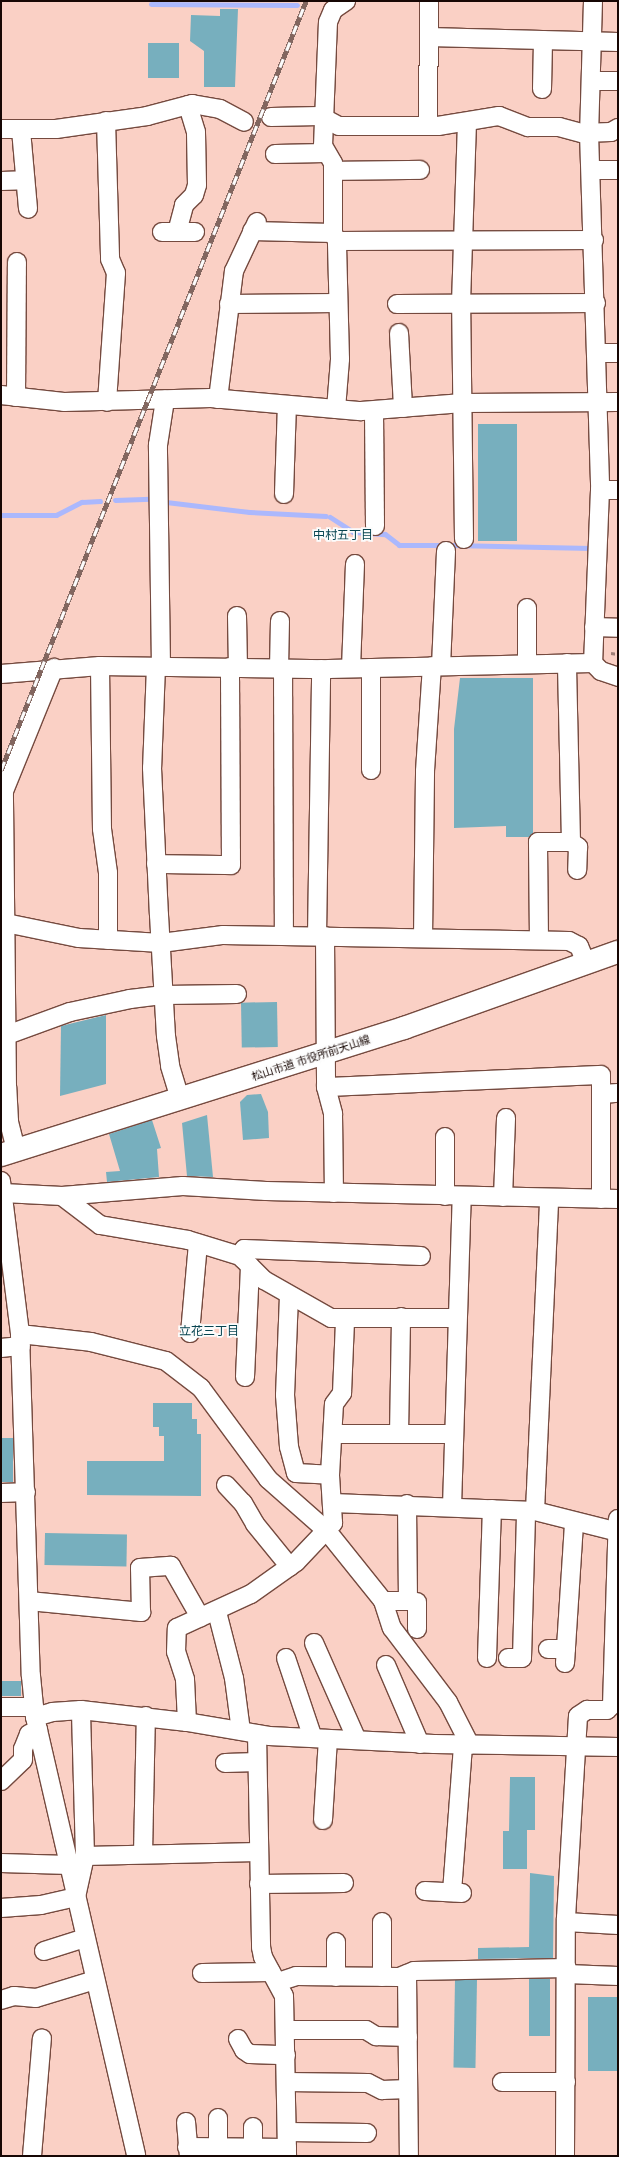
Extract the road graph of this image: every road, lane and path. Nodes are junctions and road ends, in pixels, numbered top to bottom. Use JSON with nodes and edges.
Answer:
{"nodes":[{"id":1,"x":346,"y":1,"type":"edge"},
{"id":2,"x":429,"y":1,"type":"edge"},
{"id":3,"x":593,"y":1,"type":"edge"},
{"id":4,"x":429,"y":37,"type":"junction"},
{"id":5,"x":543,"y":40,"type":"junction"},
{"id":6,"x":592,"y":41,"type":"junction"},
{"id":7,"x":618,"y":42,"type":"edge"},
{"id":8,"x":591,"y":81,"type":"junction"},
{"id":9,"x":618,"y":81,"type":"edge"},
{"id":10,"x":542,"y":88,"type":"dead end"},
{"id":11,"x":188,"y":105,"type":"junction"},
{"id":12,"x":271,"y":117,"type":"dead end"},
{"id":13,"x":325,"y":119,"type":"junction"},
{"id":14,"x":106,"y":121,"type":"junction"},
{"id":15,"x":244,"y":122,"type":"dead end"},
{"id":16,"x":467,"y":122,"type":"junction"},
{"id":17,"x":428,"y":126,"type":"junction"},
{"id":18,"x":618,"y":128,"type":"edge"},
{"id":19,"x":1,"y":129,"type":"edge"},
{"id":20,"x":22,"y":130,"type":"junction"},
{"id":21,"x":590,"y":133,"type":"junction"},
{"id":22,"x":325,"y":153,"type":"junction"},
{"id":23,"x":275,"y":154,"type":"dead end"},
{"id":24,"x":420,"y":170,"type":"dead end"},
{"id":25,"x":591,"y":170,"type":"junction"},
{"id":26,"x":618,"y":170,"type":"edge"},
{"id":27,"x":333,"y":171,"type":"junction"},
{"id":28,"x":24,"y":180,"type":"junction"},
{"id":29,"x":1,"y":181,"type":"edge"},
{"id":30,"x":28,"y":209,"type":"dead end"},
{"id":31,"x":178,"y":232,"type":"dead end"},
{"id":32,"x":335,"y":237,"type":"junction"},
{"id":33,"x":463,"y":240,"type":"junction"},
{"id":34,"x":594,"y":240,"type":"junction"},
{"id":35,"x":17,"y":262,"type":"dead end"},
{"id":36,"x":338,"y":303,"type":"junction"},
{"id":37,"x":461,"y":303,"type":"junction"},
{"id":38,"x":596,"y":303,"type":"junction"},
{"id":39,"x":229,"y":304,"type":"junction"},
{"id":40,"x":397,"y":304,"type":"dead end"},
{"id":41,"x":399,"y":333,"type":"dead end"},
{"id":42,"x":598,"y":353,"type":"junction"},
{"id":43,"x":618,"y":353,"type":"edge"},
{"id":44,"x":8,"y":396,"type":"edge"},
{"id":45,"x":218,"y":399,"type":"junction"},
{"id":46,"x":165,"y":400,"type":"junction"},
{"id":47,"x":107,"y":402,"type":"junction"},
{"id":48,"x":600,"y":402,"type":"junction"},
{"id":49,"x":618,"y":402,"type":"edge"},
{"id":50,"x":463,"y":403,"type":"junction"},
{"id":51,"x":287,"y":405,"type":"junction"},
{"id":52,"x":403,"y":408,"type":"junction"},
{"id":53,"x":336,"y":409,"type":"junction"},
{"id":54,"x":374,"y":411,"type":"junction"},
{"id":55,"x":600,"y":490,"type":"junction"},
{"id":56,"x":618,"y":490,"type":"edge"},
{"id":57,"x":284,"y":494,"type":"dead end"},
{"id":58,"x":375,"y":526,"type":"dead end"},
{"id":59,"x":464,"y":539,"type":"dead end"},
{"id":60,"x":446,"y":551,"type":"dead end"},
{"id":61,"x":355,"y":564,"type":"dead end"},
{"id":62,"x":527,"y":608,"type":"dead end"},
{"id":63,"x":237,"y":616,"type":"dead end"},
{"id":64,"x":280,"y":621,"type":"dead end"},
{"id":65,"x":594,"y":628,"type":"junction"},
{"id":66,"x":618,"y":628,"type":"edge"},
{"id":67,"x":567,"y":663,"type":"junction"},
{"id":68,"x":593,"y":663,"type":"junction"},
{"id":69,"x":527,"y":664,"type":"junction"},
{"id":70,"x":100,"y":666,"type":"junction"},
{"id":71,"x":158,"y":666,"type":"junction"},
{"id":72,"x":437,"y":666,"type":"junction"},
{"id":73,"x":234,"y":667,"type":"junction"},
{"id":74,"x":54,"y":668,"type":"junction"},
{"id":75,"x":281,"y":668,"type":"junction"},
{"id":76,"x":352,"y":668,"type":"junction"},
{"id":77,"x":371,"y":668,"type":"junction"},
{"id":78,"x":320,"y":669,"type":"junction"},
{"id":79,"x":1,"y":674,"type":"edge"},
{"id":80,"x":618,"y":677,"type":"edge"},
{"id":81,"x":371,"y":770,"type":"dead end"},
{"id":82,"x":571,"y":842,"type":"junction"},
{"id":83,"x":156,"y":864,"type":"junction"},
{"id":84,"x":577,"y":870,"type":"dead end"},
{"id":85,"x":4,"y":922,"type":"edge"},
{"id":86,"x":284,"y":935,"type":"junction"},
{"id":87,"x":321,"y":936,"type":"junction"},
{"id":88,"x":423,"y":938,"type":"junction"},
{"id":89,"x":108,"y":940,"type":"junction"},
{"id":90,"x":539,"y":940,"type":"junction"},
{"id":91,"x":160,"y":943,"type":"junction"},
{"id":92,"x":618,"y":952,"type":"edge"},
{"id":93,"x":586,"y":963,"type":"junction"},
{"id":94,"x":237,"y":994,"type":"dead end"},
{"id":95,"x":164,"y":995,"type":"junction"},
{"id":96,"x":7,"y":1035,"type":"junction"},
{"id":97,"x":326,"y":1053,"type":"junction"},
{"id":98,"x":326,"y":1087,"type":"junction"},
{"id":99,"x":610,"y":1094,"type":"edge"},
{"id":100,"x":180,"y":1099,"type":"junction"},
{"id":101,"x":506,"y":1118,"type":"dead end"},
{"id":102,"x":445,"y":1138,"type":"dead end"},
{"id":103,"x":9,"y":1152,"type":"edge"},
{"id":104,"x":2,"y":1187,"type":"edge"},
{"id":105,"x":334,"y":1193,"type":"junction"},
{"id":106,"x":62,"y":1196,"type":"junction"},
{"id":107,"x":453,"y":1196,"type":"junction"},
{"id":108,"x":503,"y":1197,"type":"junction"},
{"id":109,"x":549,"y":1198,"type":"junction"},
{"id":110,"x":609,"y":1199,"type":"edge"},
{"id":111,"x":198,"y":1243,"type":"junction"},
{"id":112,"x":421,"y":1256,"type":"dead end"},
{"id":113,"x":247,"y":1262,"type":"junction"},
{"id":114,"x":289,"y":1296,"type":"junction"},
{"id":115,"x":401,"y":1317,"type":"junction"},
{"id":116,"x":457,"y":1318,"type":"junction"},
{"id":117,"x":345,"y":1320,"type":"junction"},
{"id":118,"x":190,"y":1333,"type":"dead end"},
{"id":119,"x":21,"y":1340,"type":"junction"},
{"id":120,"x":1,"y":1348,"type":"edge"},
{"id":121,"x":245,"y":1377,"type":"dead end"},
{"id":122,"x":333,"y":1434,"type":"junction"},
{"id":123,"x":398,"y":1434,"type":"junction"},
{"id":124,"x":454,"y":1434,"type":"junction"},
{"id":125,"x":330,"y":1475,"type":"junction"},
{"id":126,"x":226,"y":1485,"type":"dead end"},
{"id":127,"x":26,"y":1492,"type":"junction"},
{"id":128,"x":1,"y":1493,"type":"edge"},
{"id":129,"x":333,"y":1503,"type":"junction"},
{"id":130,"x":407,"y":1504,"type":"junction"},
{"id":131,"x":452,"y":1507,"type":"junction"},
{"id":132,"x":492,"y":1509,"type":"junction"},
{"id":133,"x":531,"y":1511,"type":"junction"},
{"id":134,"x":618,"y":1519,"type":"edge"},
{"id":135,"x":574,"y":1523,"type":"junction"},
{"id":136,"x":618,"y":1526,"type":"edge"},
{"id":137,"x":327,"y":1531,"type":"junction"},
{"id":138,"x":618,"y":1532,"type":"edge"},
{"id":139,"x":290,"y":1567,"type":"junction"},
{"id":140,"x":29,"y":1601,"type":"junction"},
{"id":141,"x":383,"y":1602,"type":"junction"},
{"id":142,"x":416,"y":1602,"type":"junction"},
{"id":143,"x":208,"y":1615,"type":"junction"},
{"id":144,"x":417,"y":1629,"type":"dead end"},
{"id":145,"x":314,"y":1643,"type":"dead end"},
{"id":146,"x":560,"y":1654,"type":"dead end"},
{"id":147,"x":286,"y":1658,"type":"dead end"},
{"id":148,"x":487,"y":1658,"type":"dead end"},
{"id":149,"x":508,"y":1658,"type":"dead end"},
{"id":150,"x":615,"y":1663,"type":"edge"},
{"id":151,"x":386,"y":1665,"type":"dead end"},
{"id":152,"x":1,"y":1707,"type":"edge"},
{"id":153,"x":81,"y":1710,"type":"junction"},
{"id":154,"x":146,"y":1716,"type":"junction"},
{"id":155,"x":36,"y":1718,"type":"junction"},
{"id":156,"x":187,"y":1722,"type":"junction"},
{"id":157,"x":249,"y":1732,"type":"junction"},
{"id":158,"x":320,"y":1738,"type":"junction"},
{"id":159,"x":357,"y":1740,"type":"junction"},
{"id":160,"x":420,"y":1744,"type":"junction"},
{"id":161,"x":466,"y":1745,"type":"junction"},
{"id":162,"x":577,"y":1747,"type":"junction"},
{"id":163,"x":618,"y":1747,"type":"edge"},
{"id":164,"x":257,"y":1762,"type":"junction"},
{"id":165,"x":224,"y":1763,"type":"dead end"},
{"id":166,"x":1,"y":1781,"type":"edge"},
{"id":167,"x":324,"y":1820,"type":"dead end"},
{"id":168,"x":258,"y":1852,"type":"junction"},
{"id":169,"x":143,"y":1854,"type":"junction"},
{"id":170,"x":85,"y":1856,"type":"junction"},
{"id":171,"x":1,"y":1863,"type":"edge"},
{"id":172,"x":68,"y":1866,"type":"junction"},
{"id":173,"x":344,"y":1883,"type":"dead end"},
{"id":174,"x":259,"y":1884,"type":"junction"},
{"id":175,"x":425,"y":1891,"type":"dead end"},
{"id":176,"x":76,"y":1897,"type":"junction"},
{"id":177,"x":1,"y":1908,"type":"edge"},
{"id":178,"x":382,"y":1922,"type":"dead end"},
{"id":179,"x":566,"y":1922,"type":"junction"},
{"id":180,"x":618,"y":1925,"type":"edge"},
{"id":181,"x":85,"y":1938,"type":"junction"},
{"id":182,"x":336,"y":1942,"type":"dead end"},
{"id":183,"x":44,"y":1951,"type":"dead end"},
{"id":184,"x":567,"y":1971,"type":"junction"},
{"id":185,"x":202,"y":1973,"type":"dead end"},
{"id":186,"x":407,"y":1974,"type":"junction"},
{"id":187,"x":618,"y":1976,"type":"edge"},
{"id":188,"x":275,"y":1977,"type":"junction"},
{"id":189,"x":336,"y":1977,"type":"junction"},
{"id":190,"x":382,"y":1977,"type":"junction"},
{"id":191,"x":95,"y":1980,"type":"junction"},
{"id":192,"x":1,"y":2000,"type":"edge"},
{"id":193,"x":286,"y":2030,"type":"junction"},
{"id":194,"x":408,"y":2037,"type":"junction"},
{"id":195,"x":42,"y":2038,"type":"dead end"},
{"id":196,"x":238,"y":2039,"type":"dead end"},
{"id":197,"x":286,"y":2055,"type":"junction"},
{"id":198,"x":286,"y":2082,"type":"junction"},
{"id":199,"x":502,"y":2082,"type":"dead end"},
{"id":200,"x":566,"y":2082,"type":"junction"},
{"id":201,"x":408,"y":2090,"type":"junction"},
{"id":202,"x":218,"y":2118,"type":"dead end"},
{"id":203,"x":186,"y":2122,"type":"dead end"},
{"id":204,"x":253,"y":2127,"type":"dead end"},
{"id":205,"x":367,"y":2133,"type":"dead end"},
{"id":206,"x":287,"y":2146,"type":"edge"},
{"id":207,"x":218,"y":2148,"type":"junction"},
{"id":208,"x":253,"y":2148,"type":"junction"},
{"id":209,"x":188,"y":2152,"type":"edge"},
{"id":210,"x":32,"y":2156,"type":"edge"},
{"id":211,"x":136,"y":2156,"type":"edge"},
{"id":212,"x":409,"y":2156,"type":"edge"},
{"id":213,"x":565,"y":2156,"type":"edge"}],
"edges":[{"from":1,"to":13,"type":"street"},
{"from":2,"to":4,"type":"street"},
{"from":3,"to":6,"type":"street"},
{"from":4,"to":5,"type":"street"},
{"from":4,"to":17,"type":"street"},
{"from":5,"to":6,"type":"street"},
{"from":5,"to":10,"type":"street"},
{"from":6,"to":7,"type":"street"},
{"from":6,"to":8,"type":"street"},
{"from":8,"to":9,"type":"street"},
{"from":8,"to":21,"type":"street"},
{"from":11,"to":14,"type":"street"},
{"from":11,"to":15,"type":"street"},
{"from":11,"to":31,"type":"street"},
{"from":12,"to":13,"type":"street"},
{"from":13,"to":17,"type":"street"},
{"from":13,"to":22,"type":"street"},
{"from":14,"to":20,"type":"street"},
{"from":14,"to":47,"type":"street"},
{"from":16,"to":17,"type":"street"},
{"from":16,"to":21,"type":"street"},
{"from":16,"to":33,"type":"street"},
{"from":18,"to":21,"type":"street"},
{"from":19,"to":20,"type":"street"},
{"from":20,"to":28,"type":"street"},
{"from":21,"to":25,"type":"street"},
{"from":22,"to":23,"type":"street"},
{"from":22,"to":27,"type":"street"},
{"from":24,"to":27,"type":"street"},
{"from":25,"to":26,"type":"street"},
{"from":25,"to":34,"type":"street"},
{"from":27,"to":32,"type":"street"},
{"from":28,"to":29,"type":"street"},
{"from":28,"to":30,"type":"street"},
{"from":32,"to":33,"type":"street"},
{"from":32,"to":36,"type":"street"},
{"from":32,"to":39,"type":"street"},
{"from":33,"to":34,"type":"street"},
{"from":33,"to":37,"type":"street"},
{"from":34,"to":38,"type":"street"},
{"from":35,"to":44,"type":"street"},
{"from":36,"to":39,"type":"street"},
{"from":36,"to":53,"type":"street"},
{"from":37,"to":38,"type":"street"},
{"from":37,"to":40,"type":"street"},
{"from":37,"to":50,"type":"street"},
{"from":38,"to":42,"type":"street"},
{"from":39,"to":45,"type":"street"},
{"from":41,"to":52,"type":"street"},
{"from":42,"to":43,"type":"street"},
{"from":42,"to":48,"type":"street"},
{"from":44,"to":47,"type":"street"},
{"from":45,"to":46,"type":"street"},
{"from":45,"to":51,"type":"street"},
{"from":46,"to":47,"type":"street"},
{"from":46,"to":71,"type":"street"},
{"from":48,"to":49,"type":"street"},
{"from":48,"to":50,"type":"street"},
{"from":48,"to":55,"type":"street"},
{"from":50,"to":52,"type":"street"},
{"from":50,"to":59,"type":"street"},
{"from":51,"to":53,"type":"street"},
{"from":51,"to":57,"type":"street"},
{"from":52,"to":54,"type":"street"},
{"from":53,"to":54,"type":"street"},
{"from":54,"to":58,"type":"street"},
{"from":55,"to":56,"type":"street"},
{"from":55,"to":65,"type":"street"},
{"from":60,"to":72,"type":"street"},
{"from":61,"to":76,"type":"street"},
{"from":62,"to":69,"type":"street"},
{"from":63,"to":73,"type":"street"},
{"from":64,"to":75,"type":"street"},
{"from":65,"to":66,"type":"street"},
{"from":65,"to":68,"type":"street"},
{"from":67,"to":68,"type":"street"},
{"from":67,"to":69,"type":"street"},
{"from":67,"to":82,"type":"street"},
{"from":68,"to":80,"type":"street"},
{"from":69,"to":72,"type":"street"},
{"from":70,"to":71,"type":"street"},
{"from":70,"to":74,"type":"street"},
{"from":70,"to":89,"type":"street"},
{"from":71,"to":73,"type":"street"},
{"from":71,"to":83,"type":"street"},
{"from":72,"to":77,"type":"street"},
{"from":72,"to":88,"type":"street"},
{"from":73,"to":75,"type":"street"},
{"from":73,"to":83,"type":"street"},
{"from":74,"to":79,"type":"street"},
{"from":74,"to":85,"type":"street"},
{"from":75,"to":78,"type":"street"},
{"from":75,"to":86,"type":"street"},
{"from":76,"to":77,"type":"street"},
{"from":76,"to":78,"type":"street"},
{"from":77,"to":81,"type":"street"},
{"from":78,"to":87,"type":"street"},
{"from":82,"to":84,"type":"street"},
{"from":82,"to":90,"type":"street"},
{"from":83,"to":91,"type":"street"},
{"from":85,"to":89,"type":"street"},
{"from":85,"to":96,"type":"street"},
{"from":86,"to":87,"type":"street"},
{"from":86,"to":91,"type":"street"},
{"from":87,"to":88,"type":"street"},
{"from":87,"to":97,"type":"street"},
{"from":88,"to":90,"type":"street"},
{"from":89,"to":91,"type":"street"},
{"from":90,"to":93,"type":"street"},
{"from":91,"to":95,"type":"street"},
{"from":92,"to":93,"type":"street","name":"松山市道 市役所前天山線"},
{"from":93,"to":97,"type":"street","name":"松山市道 市役所前天山線"},
{"from":94,"to":95,"type":"street"},
{"from":95,"to":96,"type":"street"},
{"from":95,"to":100,"type":"street"},
{"from":96,"to":103,"type":"street"},
{"from":97,"to":98,"type":"street"},
{"from":97,"to":100,"type":"street","name":"松山市道 市役所前天山線"},
{"from":98,"to":99,"type":"street"},
{"from":98,"to":105,"type":"street"},
{"from":99,"to":110,"type":"street"},
{"from":100,"to":103,"type":"street","name":"松山市道 市役所前天山線"},
{"from":101,"to":108,"type":"street"},
{"from":102,"to":107,"type":"street"},
{"from":104,"to":106,"type":"street"},
{"from":104,"to":119,"type":"street"},
{"from":105,"to":106,"type":"street"},
{"from":105,"to":107,"type":"street"},
{"from":106,"to":111,"type":"street"},
{"from":107,"to":108,"type":"street"},
{"from":107,"to":116,"type":"street"},
{"from":108,"to":109,"type":"street"},
{"from":109,"to":110,"type":"street"},
{"from":109,"to":133,"type":"street"},
{"from":111,"to":113,"type":"street"},
{"from":111,"to":118,"type":"street"},
{"from":112,"to":113,"type":"street"},
{"from":113,"to":114,"type":"street"},
{"from":113,"to":121,"type":"street"},
{"from":114,"to":117,"type":"street"},
{"from":114,"to":125,"type":"street"},
{"from":115,"to":116,"type":"street"},
{"from":115,"to":117,"type":"street"},
{"from":115,"to":123,"type":"street"},
{"from":116,"to":124,"type":"street"},
{"from":117,"to":122,"type":"street"},
{"from":119,"to":120,"type":"street"},
{"from":119,"to":127,"type":"street"},
{"from":119,"to":137,"type":"street"},
{"from":122,"to":123,"type":"street"},
{"from":122,"to":125,"type":"street"},
{"from":123,"to":124,"type":"street"},
{"from":124,"to":131,"type":"street"},
{"from":125,"to":129,"type":"street"},
{"from":126,"to":139,"type":"street"},
{"from":127,"to":128,"type":"street"},
{"from":127,"to":140,"type":"street"},
{"from":129,"to":130,"type":"street"},
{"from":129,"to":137,"type":"street"},
{"from":130,"to":131,"type":"street"},
{"from":130,"to":142,"type":"street"},
{"from":131,"to":132,"type":"street"},
{"from":132,"to":133,"type":"street"},
{"from":132,"to":148,"type":"street"},
{"from":133,"to":135,"type":"street"},
{"from":133,"to":149,"type":"street"},
{"from":134,"to":136,"type":"street"},
{"from":135,"to":138,"type":"street"},
{"from":135,"to":146,"type":"street"},
{"from":136,"to":138,"type":"street"},
{"from":137,"to":139,"type":"street"},
{"from":137,"to":141,"type":"street"},
{"from":138,"to":150,"type":"street"},
{"from":139,"to":143,"type":"street"},
{"from":140,"to":143,"type":"street"},
{"from":140,"to":155,"type":"street"},
{"from":141,"to":142,"type":"street"},
{"from":141,"to":161,"type":"street"},
{"from":142,"to":144,"type":"street"},
{"from":143,"to":156,"type":"street"},
{"from":143,"to":157,"type":"street"},
{"from":145,"to":159,"type":"street"},
{"from":147,"to":158,"type":"street"},
{"from":150,"to":162,"type":"street"},
{"from":151,"to":160,"type":"street"},
{"from":152,"to":155,"type":"street"},
{"from":153,"to":154,"type":"street"},
{"from":153,"to":155,"type":"street"},
{"from":153,"to":170,"type":"street"},
{"from":154,"to":156,"type":"street"},
{"from":154,"to":169,"type":"street"},
{"from":155,"to":166,"type":"street"},
{"from":155,"to":172,"type":"street"},
{"from":156,"to":157,"type":"street"},
{"from":157,"to":158,"type":"street"},
{"from":157,"to":164,"type":"street"},
{"from":158,"to":159,"type":"street"},
{"from":158,"to":167,"type":"street"},
{"from":159,"to":160,"type":"street"},
{"from":160,"to":161,"type":"street"},
{"from":161,"to":162,"type":"street"},
{"from":161,"to":175,"type":"street"},
{"from":162,"to":163,"type":"street"},
{"from":162,"to":179,"type":"street"},
{"from":164,"to":165,"type":"street"},
{"from":164,"to":168,"type":"street"},
{"from":168,"to":169,"type":"street"},
{"from":168,"to":174,"type":"street"},
{"from":169,"to":170,"type":"street"},
{"from":170,"to":176,"type":"street"},
{"from":171,"to":172,"type":"street"},
{"from":172,"to":176,"type":"street"},
{"from":173,"to":174,"type":"street"},
{"from":174,"to":188,"type":"street"},
{"from":176,"to":177,"type":"street"},
{"from":176,"to":181,"type":"street"},
{"from":178,"to":190,"type":"street"},
{"from":179,"to":180,"type":"street"},
{"from":179,"to":184,"type":"street"},
{"from":181,"to":183,"type":"street"},
{"from":181,"to":191,"type":"street"},
{"from":182,"to":189,"type":"street"},
{"from":184,"to":186,"type":"street"},
{"from":184,"to":187,"type":"street"},
{"from":184,"to":200,"type":"street"},
{"from":185,"to":188,"type":"street"},
{"from":186,"to":190,"type":"street"},
{"from":186,"to":194,"type":"street"},
{"from":188,"to":189,"type":"street"},
{"from":188,"to":193,"type":"street"},
{"from":189,"to":190,"type":"street"},
{"from":191,"to":192,"type":"street"},
{"from":191,"to":211,"type":"street"},
{"from":193,"to":194,"type":"street"},
{"from":193,"to":197,"type":"street"},
{"from":194,"to":201,"type":"street"},
{"from":195,"to":210,"type":"street"},
{"from":196,"to":197,"type":"street"},
{"from":197,"to":198,"type":"street"},
{"from":198,"to":201,"type":"street"},
{"from":198,"to":206,"type":"street"},
{"from":199,"to":200,"type":"street"},
{"from":200,"to":213,"type":"street"},
{"from":201,"to":212,"type":"street"},
{"from":202,"to":207,"type":"street"},
{"from":203,"to":209,"type":"street"},
{"from":204,"to":208,"type":"street"},
{"from":205,"to":206,"type":"street"},
{"from":206,"to":208,"type":"street"},
{"from":207,"to":208,"type":"street"},
{"from":207,"to":209,"type":"street"}]}
